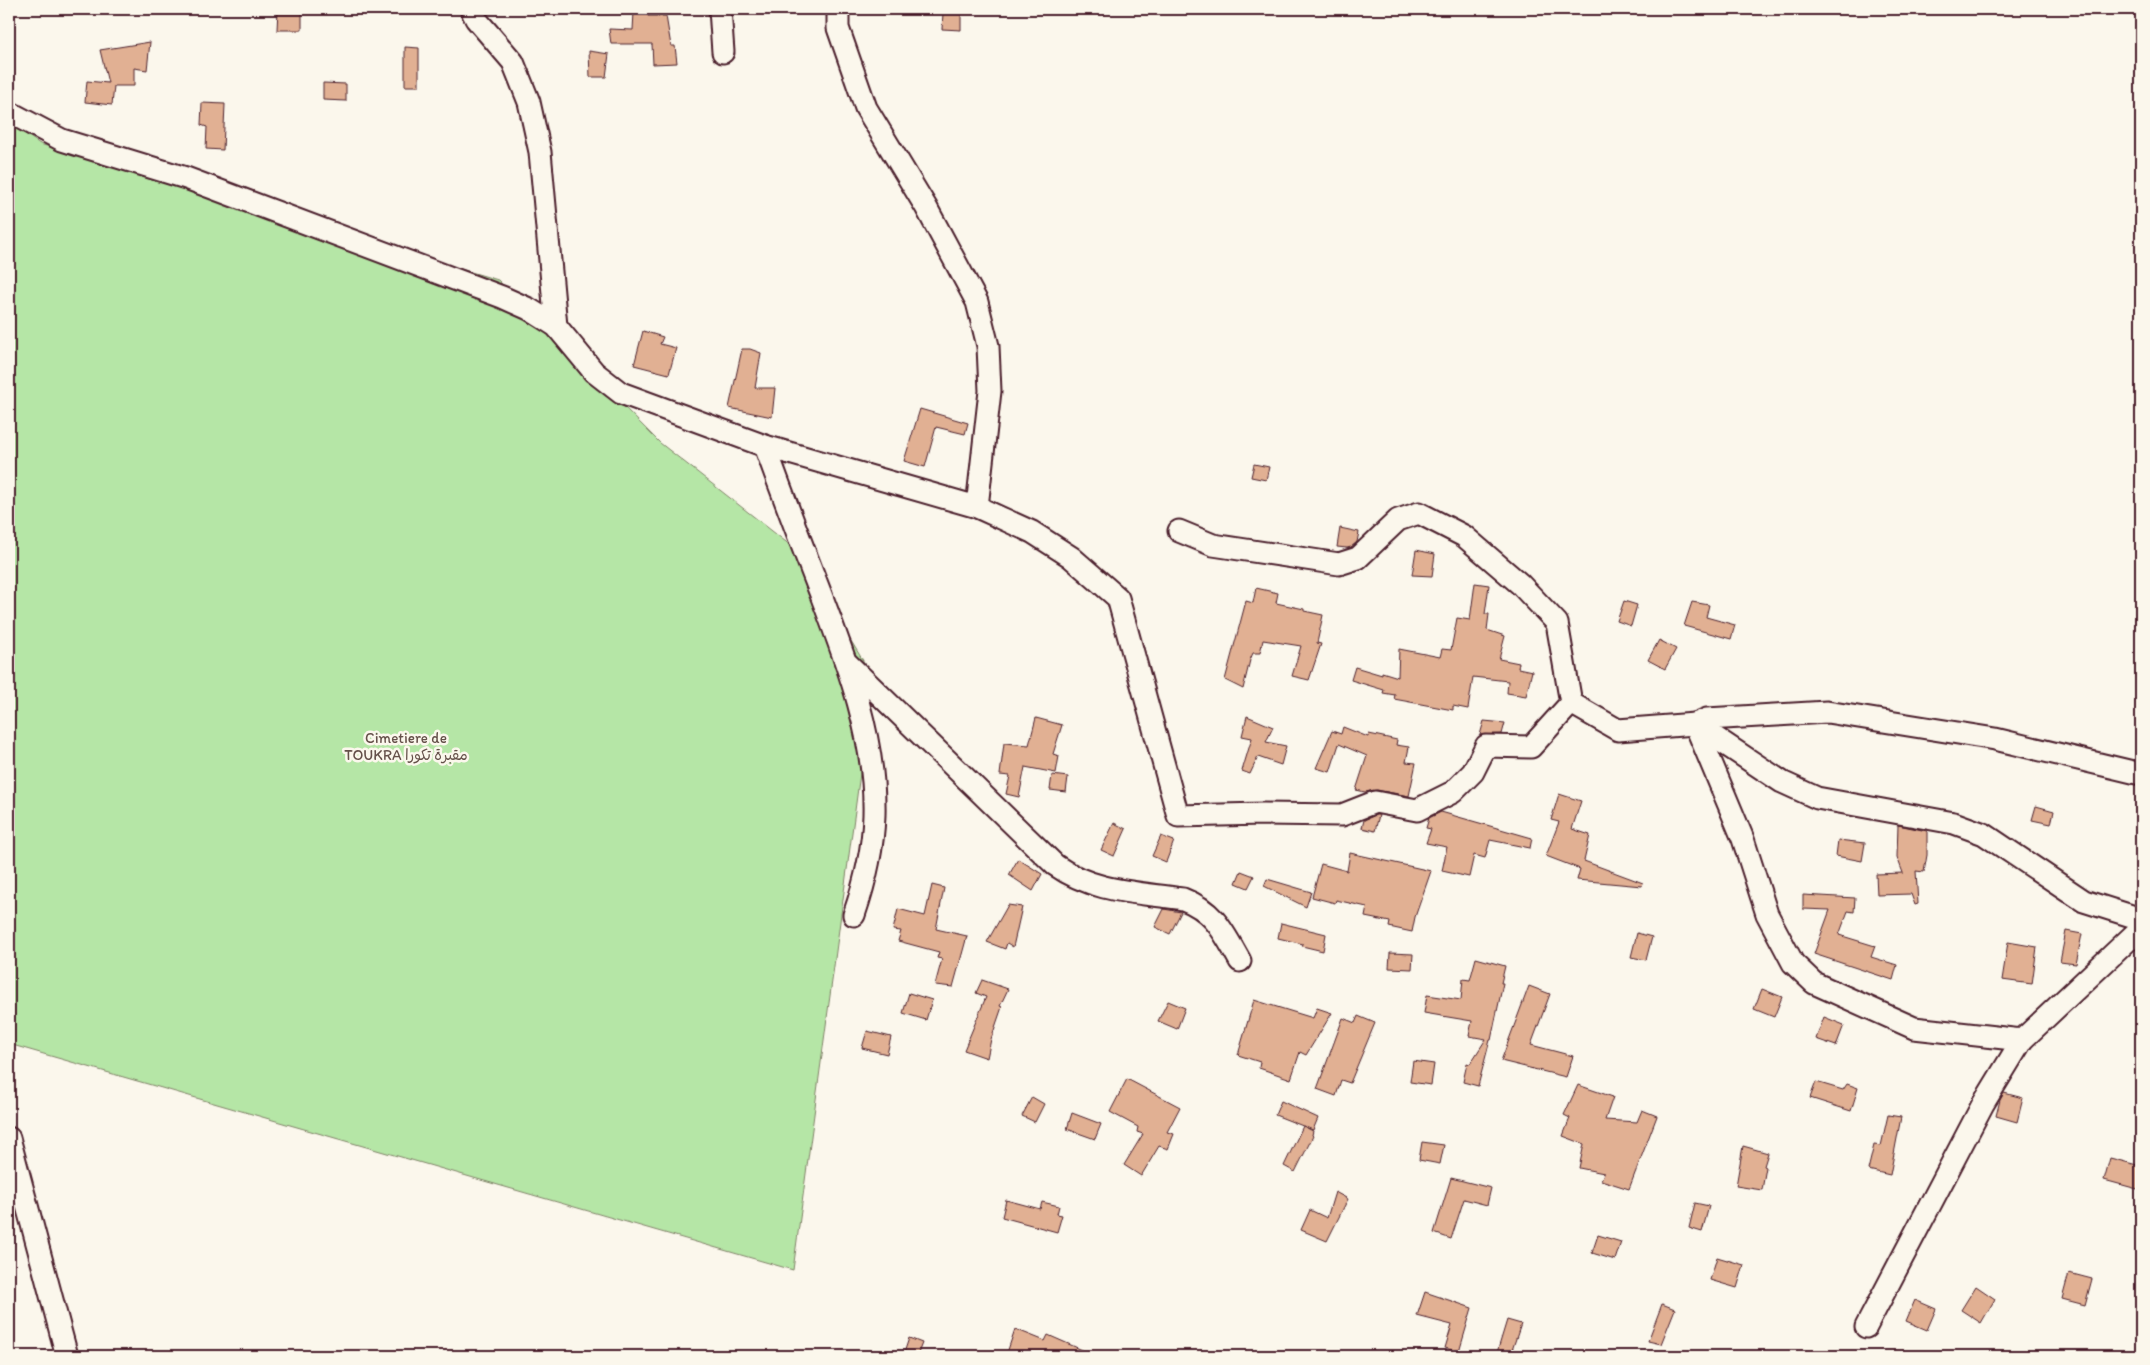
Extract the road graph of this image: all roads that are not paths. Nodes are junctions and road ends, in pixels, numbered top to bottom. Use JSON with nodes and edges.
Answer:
{"nodes":[{"id":1,"x":471,"y":9,"type":"edge"},
{"id":2,"x":720,"y":9,"type":"edge"},
{"id":3,"x":838,"y":9,"type":"edge"},
{"id":4,"x":723,"y":52,"type":"dead end"},
{"id":5,"x":9,"y":112,"type":"edge"},
{"id":6,"x":556,"y":326,"type":"junction"},
{"id":7,"x":765,"y":446,"type":"junction"},
{"id":8,"x":977,"y":507,"type":"junction"},
{"id":9,"x":1179,"y":531,"type":"dead end"},
{"id":10,"x":848,"y":664,"type":"junction"},
{"id":11,"x":1571,"y":703,"type":"junction"},
{"id":12,"x":1695,"y":724,"type":"junction"},
{"id":13,"x":2141,"y":774,"type":"edge"},
{"id":14,"x":854,"y":916,"type":"dead end"},
{"id":15,"x":2141,"y":919,"type":"edge"},
{"id":16,"x":2141,"y":928,"type":"edge"},
{"id":17,"x":1240,"y":961,"type":"dead end"},
{"id":18,"x":2022,"y":1040,"type":"junction"},
{"id":19,"x":9,"y":1138,"type":"edge"},
{"id":20,"x":1866,"y":1327,"type":"dead end"},
{"id":21,"x":67,"y":1356,"type":"edge"}],
"edges":[{"from":1,"to":6,"type":"street"},
{"from":2,"to":4,"type":"street"},
{"from":3,"to":8,"type":"street"},
{"from":5,"to":6,"type":"street"},
{"from":6,"to":7,"type":"street"},
{"from":7,"to":8,"type":"street"},
{"from":7,"to":10,"type":"street"},
{"from":8,"to":11,"type":"street"},
{"from":9,"to":11,"type":"street"},
{"from":10,"to":14,"type":"street"},
{"from":10,"to":17,"type":"street"},
{"from":11,"to":12,"type":"street"},
{"from":12,"to":13,"type":"street"},
{"from":12,"to":15,"type":"street"},
{"from":12,"to":18,"type":"street"},
{"from":16,"to":18,"type":"street"},
{"from":18,"to":20,"type":"street"},
{"from":19,"to":21,"type":"street"}]}
